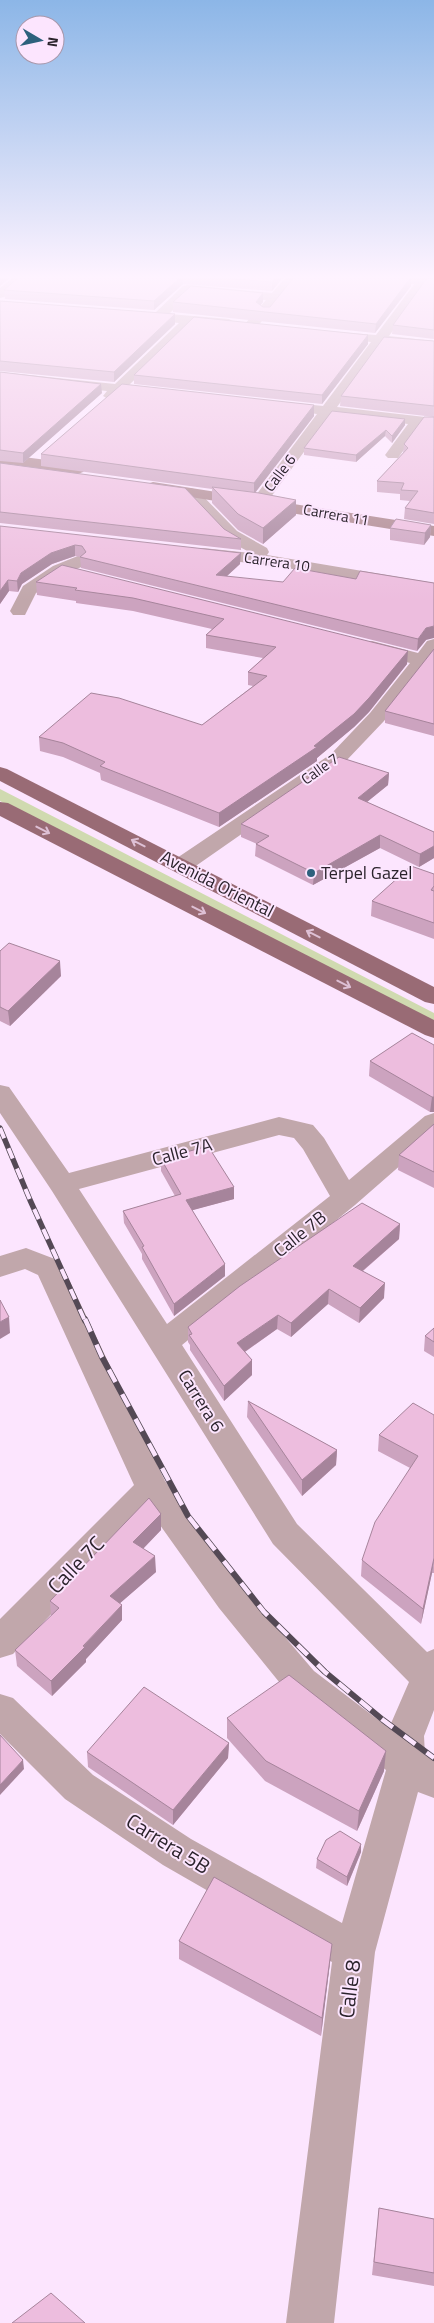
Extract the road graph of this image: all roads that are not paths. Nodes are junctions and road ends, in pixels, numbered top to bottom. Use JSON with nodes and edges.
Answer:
{"nodes":[{"id":1,"x":83,"y":384,"type":"edge"},
{"id":2,"x":123,"y":384,"type":"edge"},
{"id":3,"x":346,"y":384,"type":"edge"},
{"id":4,"x":119,"y":388,"type":"junction"},
{"id":5,"x":166,"y":393,"type":"edge"},
{"id":6,"x":262,"y":403,"type":"edge"},
{"id":7,"x":97,"y":407,"type":"edge"},
{"id":8,"x":327,"y":410,"type":"junction"},
{"id":9,"x":418,"y":420,"type":"junction"},
{"id":10,"x":434,"y":422,"type":"edge"},
{"id":11,"x":47,"y":451,"type":"edge"},
{"id":12,"x":393,"y":455,"type":"dead end"},
{"id":13,"x":0,"y":459,"type":"edge"},
{"id":14,"x":33,"y":463,"type":"junction"},
{"id":15,"x":0,"y":466,"type":"edge"},
{"id":16,"x":191,"y":492,"type":"junction"},
{"id":17,"x":261,"y":499,"type":"junction"},
{"id":18,"x":434,"y":524,"type":"edge"},
{"id":19,"x":434,"y":531,"type":"edge"},
{"id":20,"x":83,"y":541,"type":"edge"},
{"id":21,"x":187,"y":552,"type":"edge"},
{"id":22,"x":275,"y":561,"type":"junction"},
{"id":23,"x":59,"y":570,"type":"junction"},
{"id":24,"x":88,"y":578,"type":"edge"},
{"id":25,"x":434,"y":588,"type":"edge"},
{"id":26,"x":19,"y":611,"type":"dead end"},
{"id":27,"x":356,"y":644,"type":"edge"},
{"id":28,"x":428,"y":652,"type":"edge"},
{"id":29,"x":0,"y":773,"type":"edge"},
{"id":30,"x":0,"y":808,"type":"edge"},
{"id":31,"x":182,"y":865,"type":"junction"},
{"id":32,"x":434,"y":997,"type":"edge"},
{"id":33,"x":434,"y":1030,"type":"edge"},
{"id":34,"x":0,"y":1093,"type":"edge"},
{"id":35,"x":434,"y":1122,"type":"edge"},
{"id":36,"x":62,"y":1184,"type":"junction"},
{"id":37,"x":345,"y":1198,"type":"junction"},
{"id":38,"x":13,"y":1263,"type":"edge"},
{"id":39,"x":164,"y":1343,"type":"junction"},
{"id":40,"x":152,"y":1488,"type":"junction"},
{"id":41,"x":0,"y":1643,"type":"edge"},
{"id":42,"x":432,"y":1676,"type":"edge"},
{"id":43,"x":0,"y":1710,"type":"edge"},
{"id":44,"x":420,"y":1773,"type":"edge"},
{"id":45,"x":354,"y":1952,"type":"junction"},
{"id":46,"x":310,"y":2323,"type":"edge"}],
"edges":[{"from":1,"to":4,"type":"street"},
{"from":2,"to":4,"type":"street"},
{"from":3,"to":8,"type":"street","name":"Calle 6"},
{"from":4,"to":5,"type":"street"},
{"from":4,"to":7,"type":"street"},
{"from":6,"to":8,"type":"street"},
{"from":8,"to":9,"type":"street"},
{"from":8,"to":17,"type":"street","name":"Calle 6"},
{"from":9,"to":10,"type":"street"},
{"from":9,"to":12,"type":"street"},
{"from":11,"to":14,"type":"street"},
{"from":13,"to":14,"type":"main road"},
{"from":14,"to":15,"type":"main road"},
{"from":16,"to":17,"type":"main road","name":"Carrera 11"},
{"from":16,"to":17,"type":"main road","name":"Carrera 11"},
{"from":16,"to":22,"type":"street"},
{"from":17,"to":18,"type":"main road","name":"Carrera 11"},
{"from":17,"to":19,"type":"main road","name":"Carrera 11"},
{"from":20,"to":23,"type":"street"},
{"from":21,"to":22,"type":"street","name":"Carrera 10"},
{"from":22,"to":25,"type":"street","name":"Carrera 10"},
{"from":23,"to":24,"type":"street"},
{"from":23,"to":26,"type":"street"},
{"from":27,"to":28,"type":"street"},
{"from":28,"to":31,"type":"street","name":"Calle 7"},
{"from":31,"to":29,"type":"main road","name":"Avenida Oriental","one_way":true},
{"from":30,"to":33,"type":"main road","name":"Avenida Oriental","one_way":true},
{"from":32,"to":31,"type":"main road","name":"Avenida Oriental","one_way":true},
{"from":34,"to":36,"type":"street","name":"Carrera 6"},
{"from":35,"to":37,"type":"street","name":"Calle 7B"},
{"from":36,"to":37,"type":"street","name":"Calle 7A"},
{"from":36,"to":39,"type":"street","name":"Carrera 6"},
{"from":37,"to":39,"type":"street","name":"Calle 7B"},
{"from":38,"to":40,"type":"street"},
{"from":39,"to":42,"type":"street","name":"Carrera 6"},
{"from":40,"to":41,"type":"street","name":"Calle 7C"},
{"from":40,"to":44,"type":"street"},
{"from":42,"to":44,"type":"street","name":"Calle 8"},
{"from":43,"to":45,"type":"street","name":"Carrera 5B"},
{"from":44,"to":45,"type":"street","name":"Calle 8"},
{"from":45,"to":46,"type":"street","name":"Calle 8"}]}
